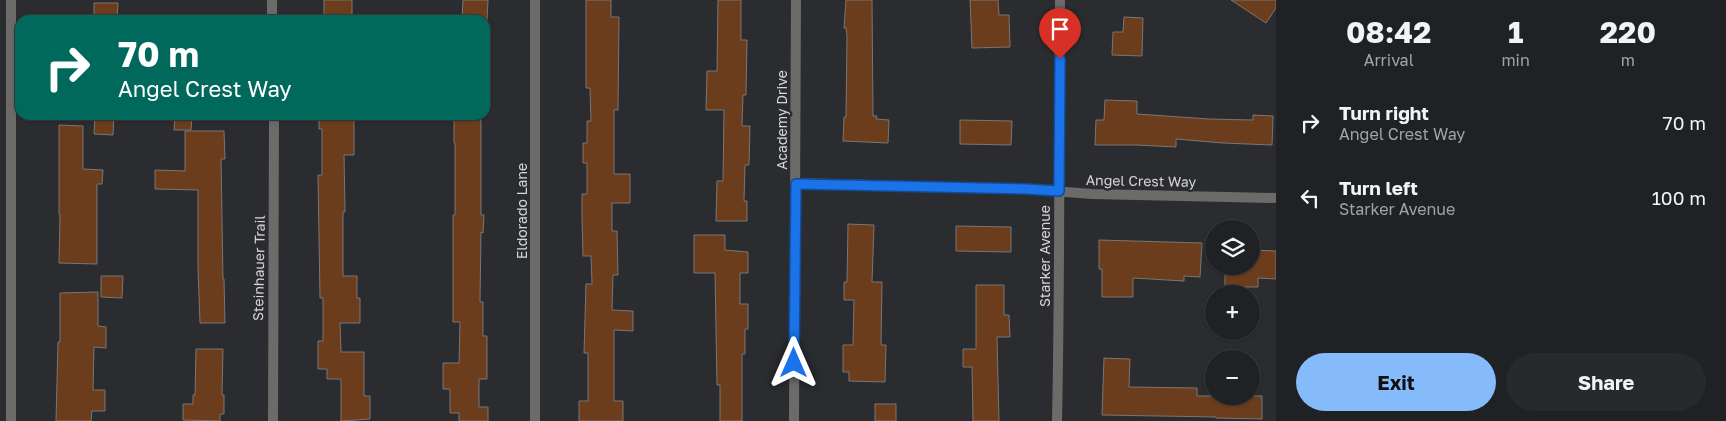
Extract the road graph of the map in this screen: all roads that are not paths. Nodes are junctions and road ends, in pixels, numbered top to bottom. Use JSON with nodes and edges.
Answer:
{"nodes":[{"id":1,"x":11,"y":0,"type":"edge"},
{"id":2,"x":272,"y":0,"type":"edge"},
{"id":3,"x":535,"y":0,"type":"edge"},
{"id":4,"x":796,"y":0,"type":"edge"},
{"id":5,"x":1060,"y":0,"type":"edge"},
{"id":6,"x":272,"y":15,"type":"edge"},
{"id":7,"x":274,"y":120,"type":"edge"},
{"id":8,"x":5,"y":167,"type":"edge"},
{"id":9,"x":796,"y":184,"type":"junction"},
{"id":10,"x":1059,"y":191,"type":"junction"},
{"id":11,"x":1276,"y":198,"type":"edge"},
{"id":12,"x":11,"y":421,"type":"edge"},
{"id":13,"x":273,"y":421,"type":"edge"},
{"id":14,"x":535,"y":421,"type":"edge"},
{"id":15,"x":794,"y":421,"type":"edge"},
{"id":16,"x":1057,"y":421,"type":"edge"}],
"edges":[{"from":1,"to":8,"type":"street"},
{"from":2,"to":6,"type":"street"},
{"from":3,"to":14,"type":"street","name":"Eldorado Lane"},
{"from":4,"to":9,"type":"street","name":"Academy Drive"},
{"from":5,"to":10,"type":"street","name":"Starker Avenue"},
{"from":7,"to":13,"type":"street","name":"Steinhauer Trail"},
{"from":8,"to":12,"type":"street"},
{"from":9,"to":10,"type":"street","name":"Angel Crest Way"},
{"from":9,"to":15,"type":"street","name":"Academy Drive"},
{"from":10,"to":11,"type":"street","name":"Angel Crest Way"},
{"from":10,"to":16,"type":"street","name":"Starker Avenue"}]}
